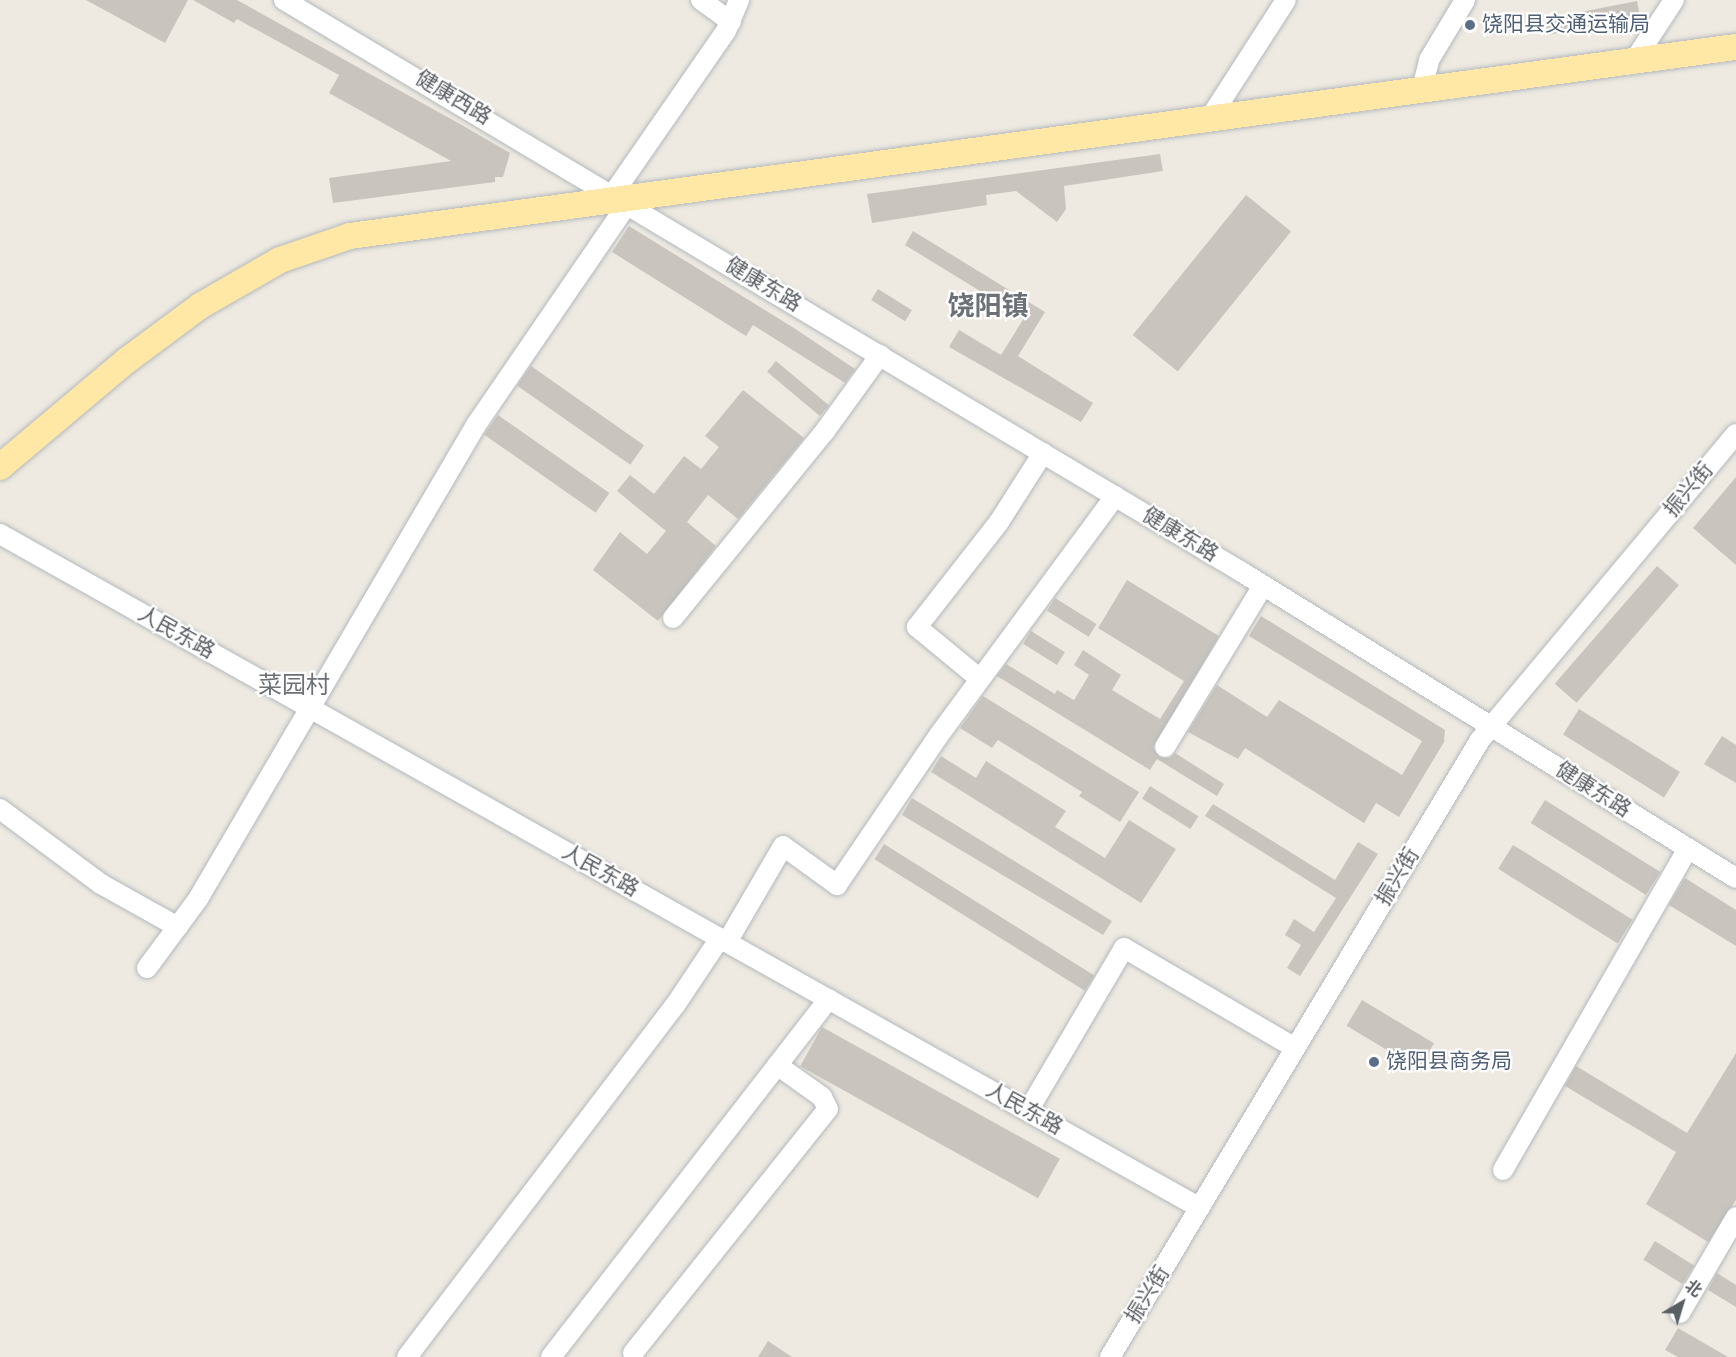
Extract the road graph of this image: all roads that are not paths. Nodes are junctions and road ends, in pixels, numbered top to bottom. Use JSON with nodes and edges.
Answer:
{"nodes":[{"id":1,"x":284,"y":0,"type":"edge"},
{"id":2,"x":701,"y":0,"type":"edge"},
{"id":3,"x":739,"y":0,"type":"edge"},
{"id":4,"x":1286,"y":0,"type":"edge"},
{"id":5,"x":1465,"y":0,"type":"edge"},
{"id":6,"x":1674,"y":0,"type":"edge"},
{"id":7,"x":731,"y":22,"type":"junction"},
{"id":8,"x":1736,"y":47,"type":"edge"},
{"id":9,"x":1634,"y":61,"type":"junction"},
{"id":10,"x":1422,"y":89,"type":"junction"},
{"id":11,"x":1210,"y":118,"type":"junction"},
{"id":12,"x":620,"y":199,"type":"junction"},
{"id":13,"x":880,"y":355,"type":"junction"},
{"id":14,"x":1736,"y":434,"type":"edge"},
{"id":15,"x":1042,"y":453,"type":"junction"},
{"id":16,"x":0,"y":467,"type":"edge"},
{"id":17,"x":1115,"y":496,"type":"junction"},
{"id":18,"x":0,"y":534,"type":"edge"},
{"id":19,"x":1263,"y":586,"type":"junction"},
{"id":20,"x":673,"y":618,"type":"dead end"},
{"id":21,"x":980,"y":679,"type":"junction"},
{"id":22,"x":311,"y":708,"type":"junction"},
{"id":23,"x":1490,"y":726,"type":"junction"},
{"id":24,"x":1165,"y":747,"type":"dead end"},
{"id":25,"x":0,"y":809,"type":"edge"},
{"id":26,"x":1688,"y":848,"type":"junction"},
{"id":27,"x":1736,"y":878,"type":"edge"},
{"id":28,"x":178,"y":927,"type":"junction"},
{"id":29,"x":723,"y":940,"type":"junction"},
{"id":30,"x":147,"y":968,"type":"dead end"},
{"id":31,"x":829,"y":999,"type":"junction"},
{"id":32,"x":1295,"y":1048,"type":"junction"},
{"id":33,"x":777,"y":1065,"type":"junction"},
{"id":34,"x":1028,"y":1111,"type":"junction"},
{"id":35,"x":1503,"y":1170,"type":"dead end"},
{"id":36,"x":1200,"y":1208,"type":"junction"},
{"id":37,"x":1736,"y":1217,"type":"edge"},
{"id":38,"x":1680,"y":1313,"type":"dead end"},
{"id":39,"x":633,"y":1353,"type":"dead end"},
{"id":40,"x":407,"y":1357,"type":"edge"},
{"id":41,"x":552,"y":1357,"type":"edge"},
{"id":42,"x":1110,"y":1357,"type":"edge"}],
"edges":[{"from":1,"to":12,"type":"street","name":"健康西路"},
{"from":2,"to":7,"type":"street"},
{"from":3,"to":7,"type":"street"},
{"from":4,"to":11,"type":"street"},
{"from":5,"to":10,"type":"street"},
{"from":6,"to":9,"type":"street"},
{"from":7,"to":12,"type":"street"},
{"from":8,"to":9,"type":"main road"},
{"from":9,"to":10,"type":"main road"},
{"from":10,"to":11,"type":"main road"},
{"from":11,"to":12,"type":"main road"},
{"from":12,"to":13,"type":"street","name":"健康东路"},
{"from":12,"to":16,"type":"main road"},
{"from":12,"to":22,"type":"street"},
{"from":13,"to":15,"type":"street","name":"健康东路"},
{"from":13,"to":20,"type":"street"},
{"from":14,"to":23,"type":"street","name":"振兴街"},
{"from":15,"to":17,"type":"street","name":"健康东路"},
{"from":15,"to":21,"type":"street"},
{"from":17,"to":19,"type":"street","name":"健康东路"},
{"from":17,"to":21,"type":"street"},
{"from":18,"to":22,"type":"street","name":"人民东路"},
{"from":19,"to":23,"type":"street","name":"健康东路"},
{"from":19,"to":24,"type":"street"},
{"from":21,"to":29,"type":"street"},
{"from":22,"to":28,"type":"street"},
{"from":22,"to":29,"type":"street","name":"人民东路"},
{"from":23,"to":26,"type":"street","name":"健康东路"},
{"from":23,"to":32,"type":"street","name":"振兴街"},
{"from":25,"to":28,"type":"street"},
{"from":26,"to":27,"type":"street","name":"健康东路"},
{"from":26,"to":35,"type":"street"},
{"from":28,"to":30,"type":"street"},
{"from":29,"to":31,"type":"street","name":"人民东路"},
{"from":29,"to":40,"type":"street"},
{"from":31,"to":33,"type":"street"},
{"from":31,"to":34,"type":"street","name":"人民东路"},
{"from":32,"to":34,"type":"street"},
{"from":32,"to":36,"type":"street","name":"振兴街"},
{"from":33,"to":39,"type":"street"},
{"from":33,"to":41,"type":"street"},
{"from":34,"to":36,"type":"street","name":"人民东路"},
{"from":36,"to":42,"type":"street","name":"振兴街"},
{"from":37,"to":38,"type":"street"}]}
